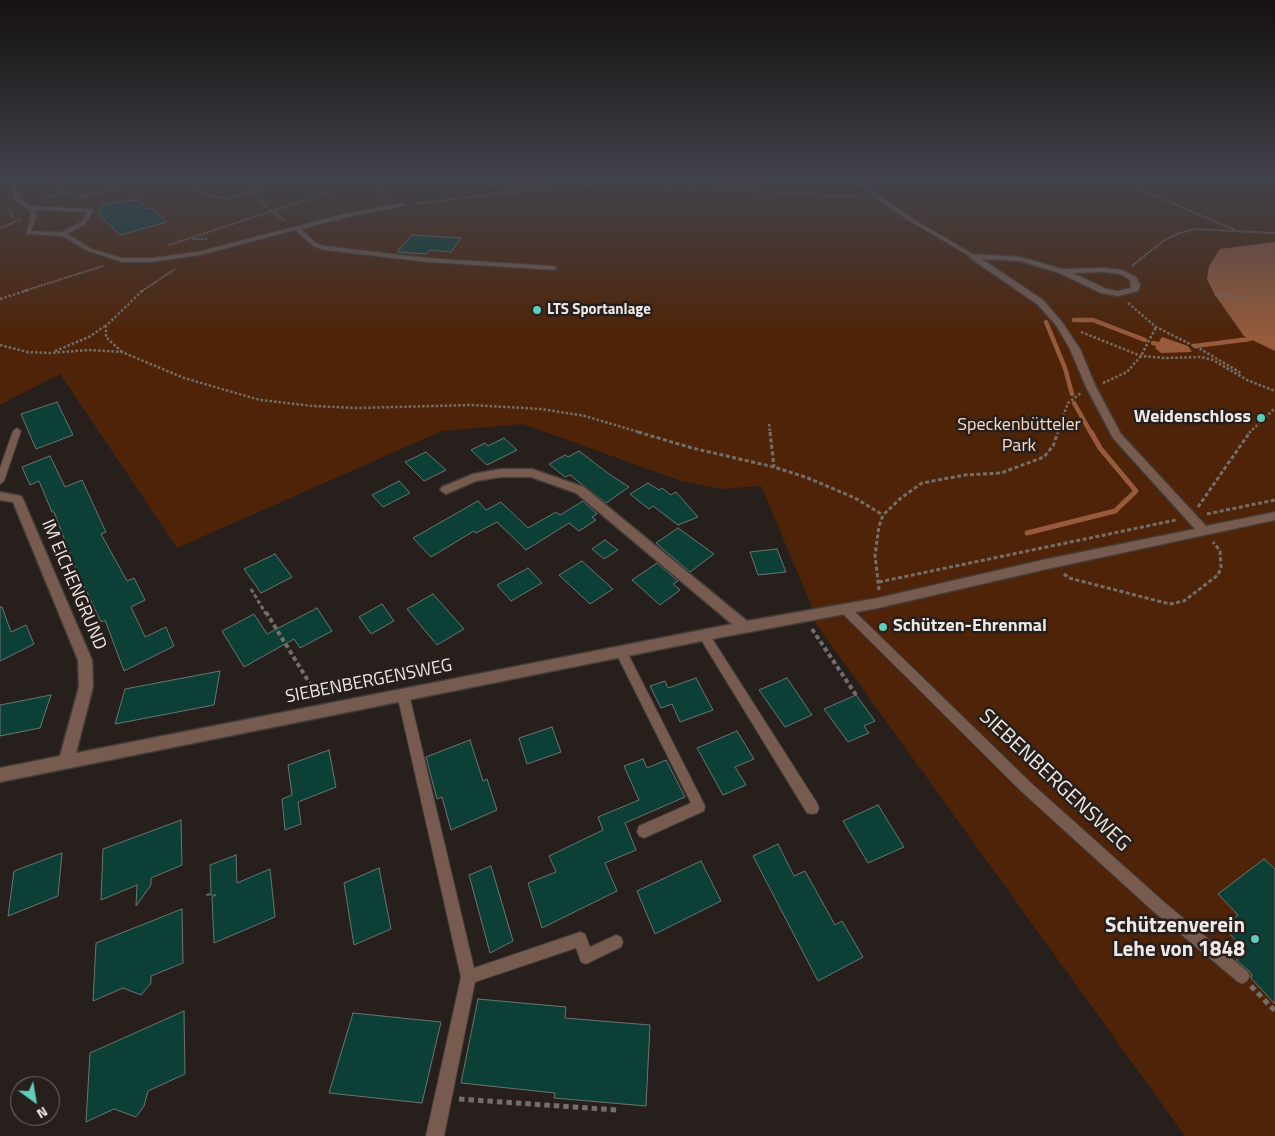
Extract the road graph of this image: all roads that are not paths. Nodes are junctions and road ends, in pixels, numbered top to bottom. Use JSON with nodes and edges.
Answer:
{"nodes":[{"id":1,"x":28,"y":232,"type":"edge"},
{"id":2,"x":67,"y":232,"type":"edge"},
{"id":3,"x":281,"y":232,"type":"edge"},
{"id":4,"x":300,"y":232,"type":"edge"},
{"id":5,"x":931,"y":232,"type":"edge"},
{"id":6,"x":64,"y":234,"type":"junction"},
{"id":7,"x":973,"y":256,"type":"junction"},
{"id":8,"x":554,"y":268,"type":"dead end"},
{"id":9,"x":1062,"y":271,"type":"junction"},
{"id":10,"x":17,"y":431,"type":"dead end"},
{"id":11,"x":0,"y":481,"type":"edge"},
{"id":12,"x":446,"y":490,"type":"dead end"},
{"id":13,"x":0,"y":496,"type":"edge"},
{"id":14,"x":1275,"y":516,"type":"edge"},
{"id":15,"x":1203,"y":530,"type":"junction"},
{"id":16,"x":845,"y":609,"type":"junction"},
{"id":17,"x":745,"y":627,"type":"junction"},
{"id":18,"x":704,"y":635,"type":"junction"},
{"id":19,"x":622,"y":651,"type":"junction"},
{"id":20,"x":403,"y":694,"type":"junction"},
{"id":21,"x":66,"y":761,"type":"junction"},
{"id":22,"x":0,"y":775,"type":"edge"},
{"id":23,"x":812,"y":808,"type":"dead end"},
{"id":24,"x":644,"y":831,"type":"dead end"},
{"id":25,"x":616,"y":942,"type":"dead end"},
{"id":26,"x":1242,"y":976,"type":"road end"},
{"id":27,"x":470,"y":977,"type":"junction"},
{"id":28,"x":435,"y":1136,"type":"edge"}],
"edges":[{"from":1,"to":6,"type":"lane"},
{"from":2,"to":6,"type":"lane"},
{"from":3,"to":6,"type":"lane"},
{"from":4,"to":8,"type":"lane"},
{"from":5,"to":7,"type":"lane"},
{"from":7,"to":9,"type":"street"},
{"from":7,"to":15,"type":"street"},
{"from":9,"to":9,"type":"street"},
{"from":10,"to":11,"type":"lane"},
{"from":12,"to":17,"type":"street"},
{"from":13,"to":21,"type":"street","name":"IM EICHENGRUND"},
{"from":14,"to":15,"type":"street","name":"SIEBENBERGENSWEG"},
{"from":15,"to":16,"type":"street","name":"SIEBENBERGENSWEG"},
{"from":16,"to":17,"type":"street","name":"SIEBENBERGENSWEG"},
{"from":16,"to":26,"type":"lane","name":"SIEBENBERGENSWEG"},
{"from":17,"to":18,"type":"street","name":"SIEBENBERGENSWEG"},
{"from":18,"to":19,"type":"street","name":"SIEBENBERGENSWEG"},
{"from":18,"to":23,"type":"lane"},
{"from":19,"to":20,"type":"street","name":"SIEBENBERGENSWEG"},
{"from":19,"to":24,"type":"lane"},
{"from":20,"to":21,"type":"street","name":"SIEBENBERGENSWEG"},
{"from":20,"to":27,"type":"lane"},
{"from":21,"to":22,"type":"street","name":"SIEBENBERGENSWEG"},
{"from":25,"to":27,"type":"lane"},
{"from":27,"to":28,"type":"lane"}]}
